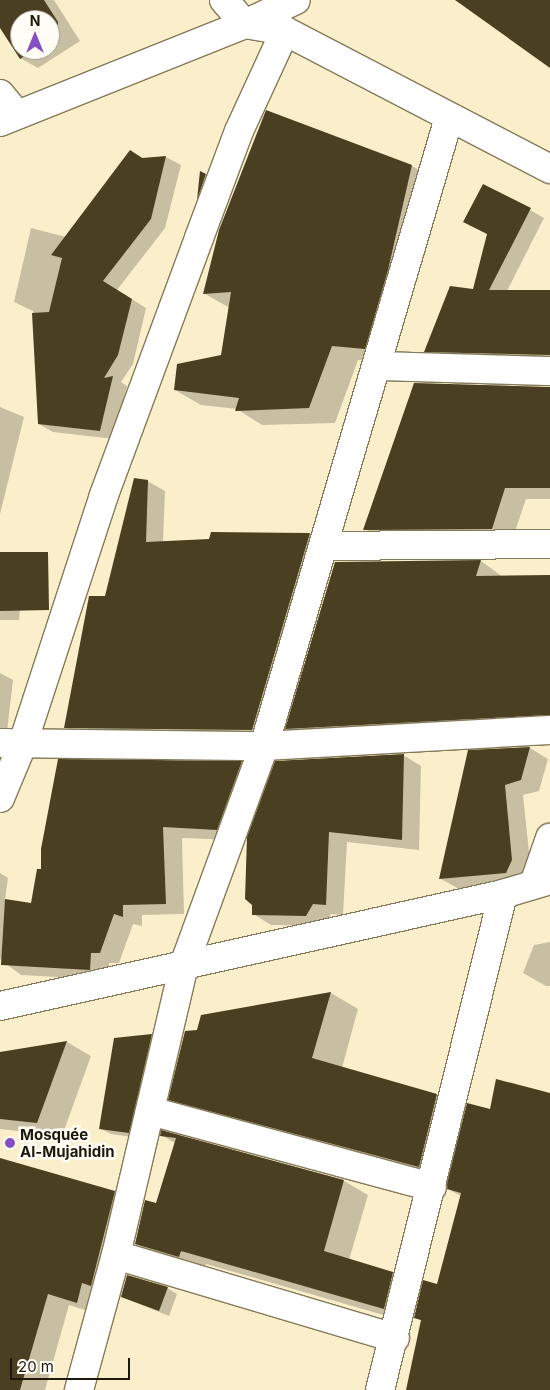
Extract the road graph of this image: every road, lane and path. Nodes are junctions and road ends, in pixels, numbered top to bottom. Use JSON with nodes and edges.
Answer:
{"nodes":[{"id":1,"x":224,"y":0,"type":"edge"},
{"id":2,"x":296,"y":0,"type":"edge"},
{"id":3,"x":245,"y":24,"type":"junction"},
{"id":4,"x":285,"y":31,"type":"junction"},
{"id":5,"x":0,"y":94,"type":"edge"},
{"id":6,"x":8,"y":118,"type":"edge"},
{"id":7,"x":449,"y":118,"type":"junction"},
{"id":8,"x":550,"y":168,"type":"edge"},
{"id":9,"x":377,"y":366,"type":"junction"},
{"id":10,"x":550,"y":371,"type":"edge"},
{"id":11,"x":550,"y":544,"type":"edge"},
{"id":12,"x":324,"y":546,"type":"junction"},
{"id":13,"x":550,"y":730,"type":"edge"},
{"id":14,"x":12,"y":743,"type":"edge"},
{"id":15,"x":264,"y":746,"type":"junction"},
{"id":16,"x":0,"y":798,"type":"edge"},
{"id":17,"x":550,"y":838,"type":"edge"},
{"id":18,"x":542,"y":882,"type":"edge"},
{"id":19,"x":503,"y":894,"type":"junction"},
{"id":20,"x":184,"y":965,"type":"junction"},
{"id":21,"x":0,"y":1006,"type":"edge"},
{"id":22,"x":150,"y":1111,"type":"junction"},
{"id":23,"x":432,"y":1187,"type":"junction"},
{"id":24,"x":116,"y":1255,"type":"junction"},
{"id":25,"x":395,"y":1338,"type":"junction"},
{"id":26,"x":79,"y":1390,"type":"edge"},
{"id":27,"x":380,"y":1390,"type":"edge"}],
"edges":[{"from":1,"to":3,"type":"street"},
{"from":2,"to":3,"type":"street"},
{"from":3,"to":4,"type":"street"},
{"from":3,"to":6,"type":"street"},
{"from":4,"to":7,"type":"street"},
{"from":4,"to":14,"type":"street"},
{"from":5,"to":6,"type":"street"},
{"from":7,"to":8,"type":"street"},
{"from":7,"to":9,"type":"street"},
{"from":9,"to":10,"type":"street"},
{"from":9,"to":12,"type":"street"},
{"from":11,"to":12,"type":"street"},
{"from":12,"to":15,"type":"street"},
{"from":13,"to":15,"type":"street"},
{"from":14,"to":15,"type":"street"},
{"from":14,"to":16,"type":"street"},
{"from":15,"to":20,"type":"street"},
{"from":17,"to":18,"type":"street"},
{"from":18,"to":19,"type":"street"},
{"from":19,"to":20,"type":"street"},
{"from":19,"to":23,"type":"street"},
{"from":20,"to":21,"type":"street"},
{"from":20,"to":22,"type":"street"},
{"from":22,"to":23,"type":"street"},
{"from":22,"to":24,"type":"street"},
{"from":23,"to":25,"type":"street"},
{"from":24,"to":25,"type":"street"},
{"from":24,"to":26,"type":"street"},
{"from":25,"to":27,"type":"street"}]}
